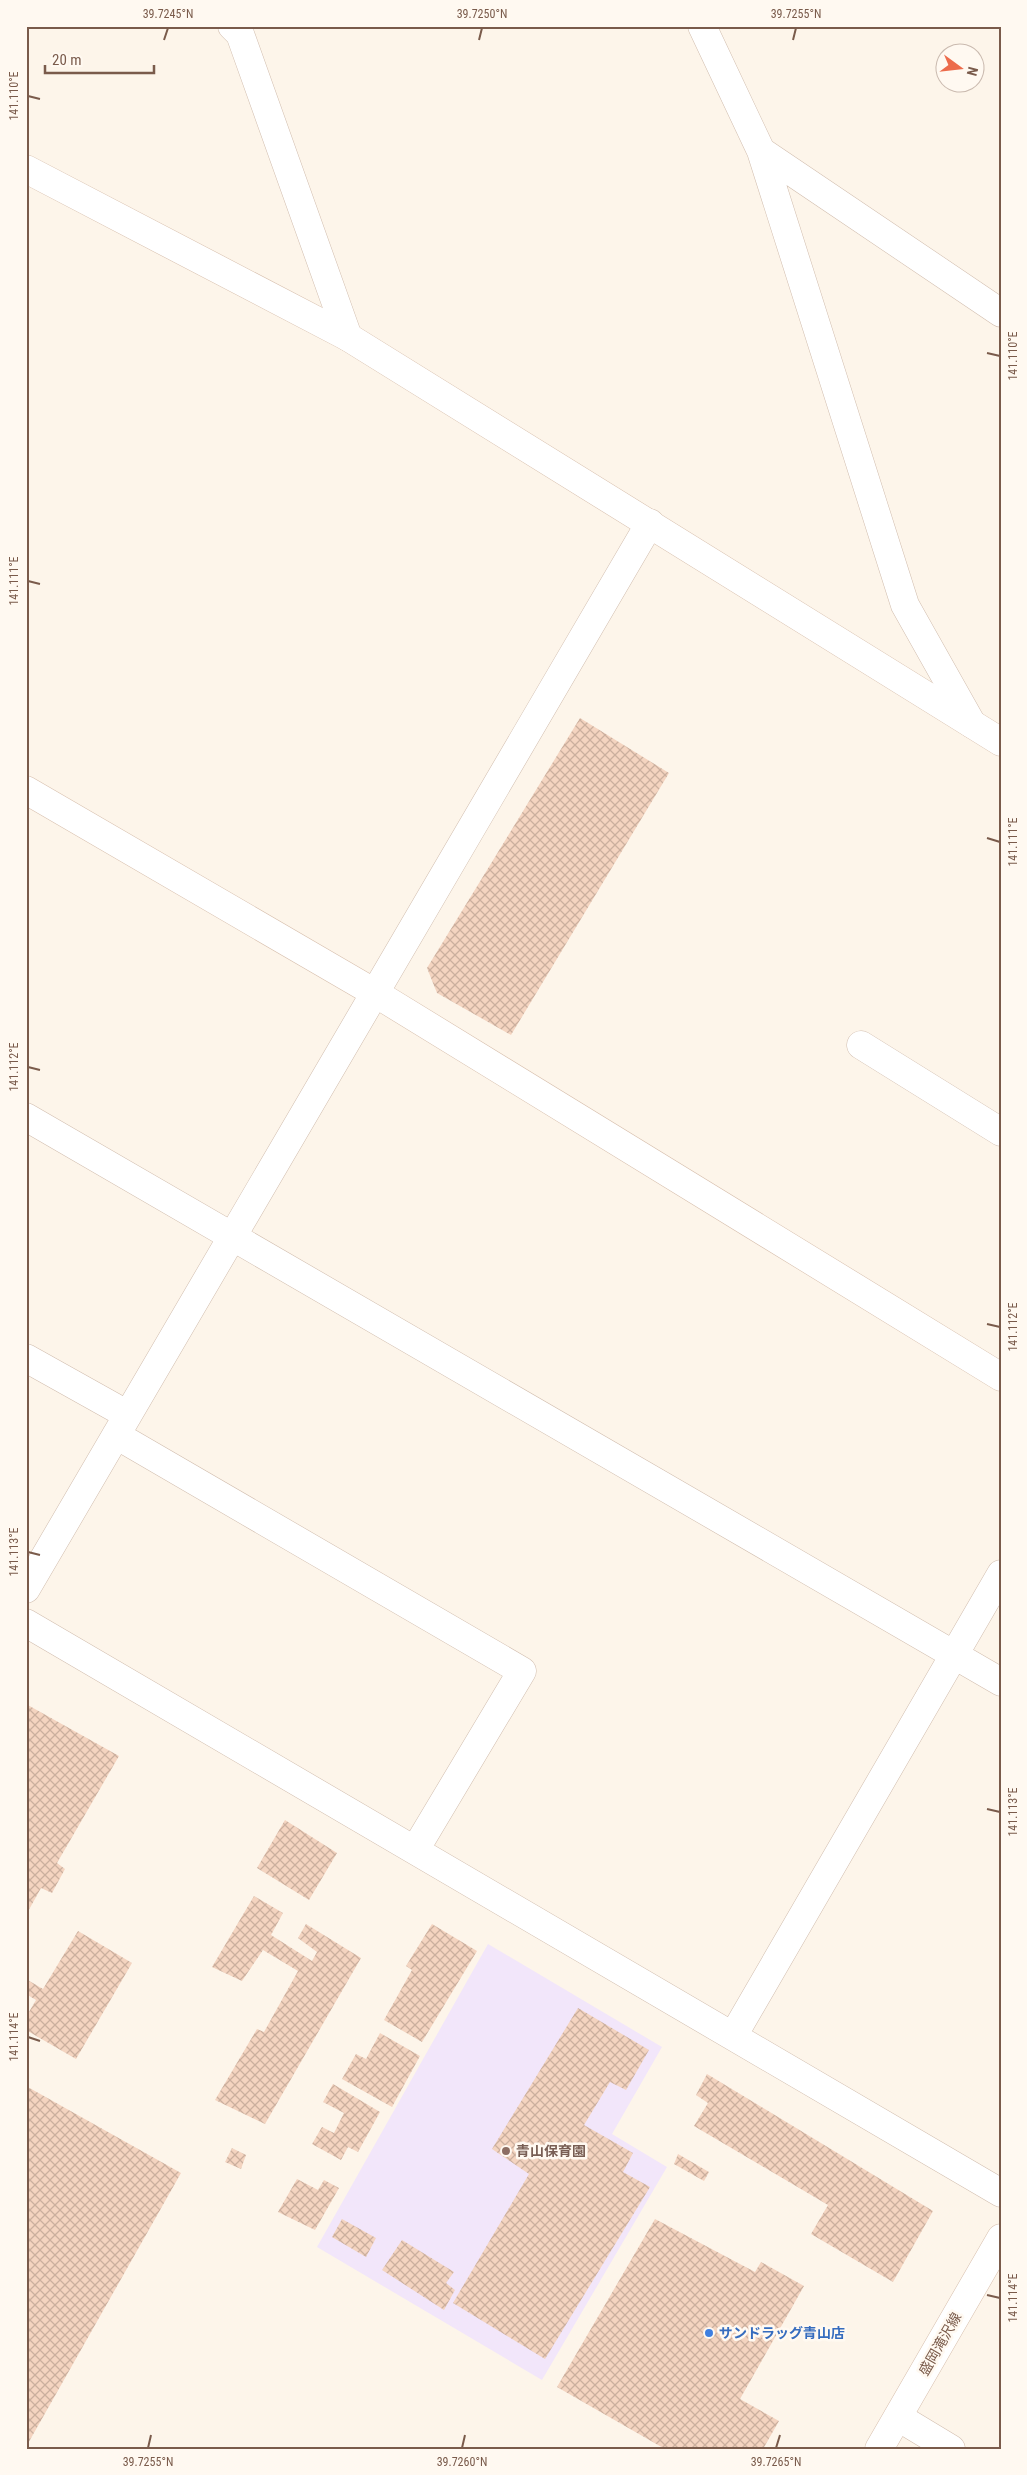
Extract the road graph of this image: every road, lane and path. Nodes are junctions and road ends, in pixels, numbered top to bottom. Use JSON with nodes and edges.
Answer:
{"nodes":[{"id":1,"x":232,"y":26,"type":"edge"},
{"id":2,"x":702,"y":26,"type":"edge"},
{"id":3,"x":761,"y":150,"type":"junction"},
{"id":4,"x":27,"y":170,"type":"edge"},
{"id":5,"x":1001,"y":313,"type":"edge"},
{"id":6,"x":348,"y":337,"type":"junction"},
{"id":7,"x":650,"y":523,"type":"junction"},
{"id":8,"x":972,"y":724,"type":"junction"},
{"id":9,"x":1001,"y":742,"type":"edge"},
{"id":10,"x":26,"y":790,"type":"edge"},
{"id":11,"x":375,"y":993,"type":"junction"},
{"id":12,"x":861,"y":1045,"type":"dead end"},
{"id":13,"x":26,"y":1117,"type":"edge"},
{"id":14,"x":1001,"y":1132,"type":"edge"},
{"id":15,"x":232,"y":1236,"type":"junction"},
{"id":16,"x":26,"y":1358,"type":"edge"},
{"id":17,"x":1001,"y":1377,"type":"edge"},
{"id":18,"x":122,"y":1425,"type":"junction"},
{"id":19,"x":1001,"y":1574,"type":"edge"},
{"id":20,"x":26,"y":1589,"type":"edge"},
{"id":21,"x":26,"y":1623,"type":"edge"},
{"id":22,"x":954,"y":1655,"type":"junction"},
{"id":23,"x":1001,"y":1682,"type":"edge"},
{"id":24,"x":415,"y":1850,"type":"junction"},
{"id":25,"x":732,"y":2036,"type":"junction"},
{"id":26,"x":1001,"y":2193,"type":"edge"},
{"id":27,"x":1001,"y":2238,"type":"edge"},
{"id":28,"x":898,"y":2417,"type":"junction"},
{"id":29,"x":878,"y":2449,"type":"edge"},
{"id":30,"x":951,"y":2449,"type":"edge"}],
"edges":[{"from":1,"to":6,"type":"street"},
{"from":2,"to":3,"type":"street"},
{"from":3,"to":5,"type":"street"},
{"from":3,"to":8,"type":"street"},
{"from":4,"to":6,"type":"street"},
{"from":6,"to":7,"type":"street"},
{"from":7,"to":8,"type":"street"},
{"from":7,"to":11,"type":"street"},
{"from":8,"to":9,"type":"street"},
{"from":10,"to":11,"type":"street"},
{"from":11,"to":15,"type":"street"},
{"from":11,"to":17,"type":"street"},
{"from":12,"to":14,"type":"street"},
{"from":13,"to":15,"type":"street"},
{"from":15,"to":18,"type":"street"},
{"from":15,"to":22,"type":"street"},
{"from":16,"to":18,"type":"street"},
{"from":18,"to":20,"type":"street"},
{"from":18,"to":24,"type":"street"},
{"from":19,"to":22,"type":"street"},
{"from":21,"to":24,"type":"street"},
{"from":22,"to":23,"type":"street"},
{"from":22,"to":25,"type":"street"},
{"from":24,"to":25,"type":"street"},
{"from":25,"to":26,"type":"street"},
{"from":27,"to":28,"type":"street","name":"盛岡滝沢線"},
{"from":28,"to":29,"type":"street","name":"盛岡滝沢線"},
{"from":28,"to":30,"type":"street"}]}
